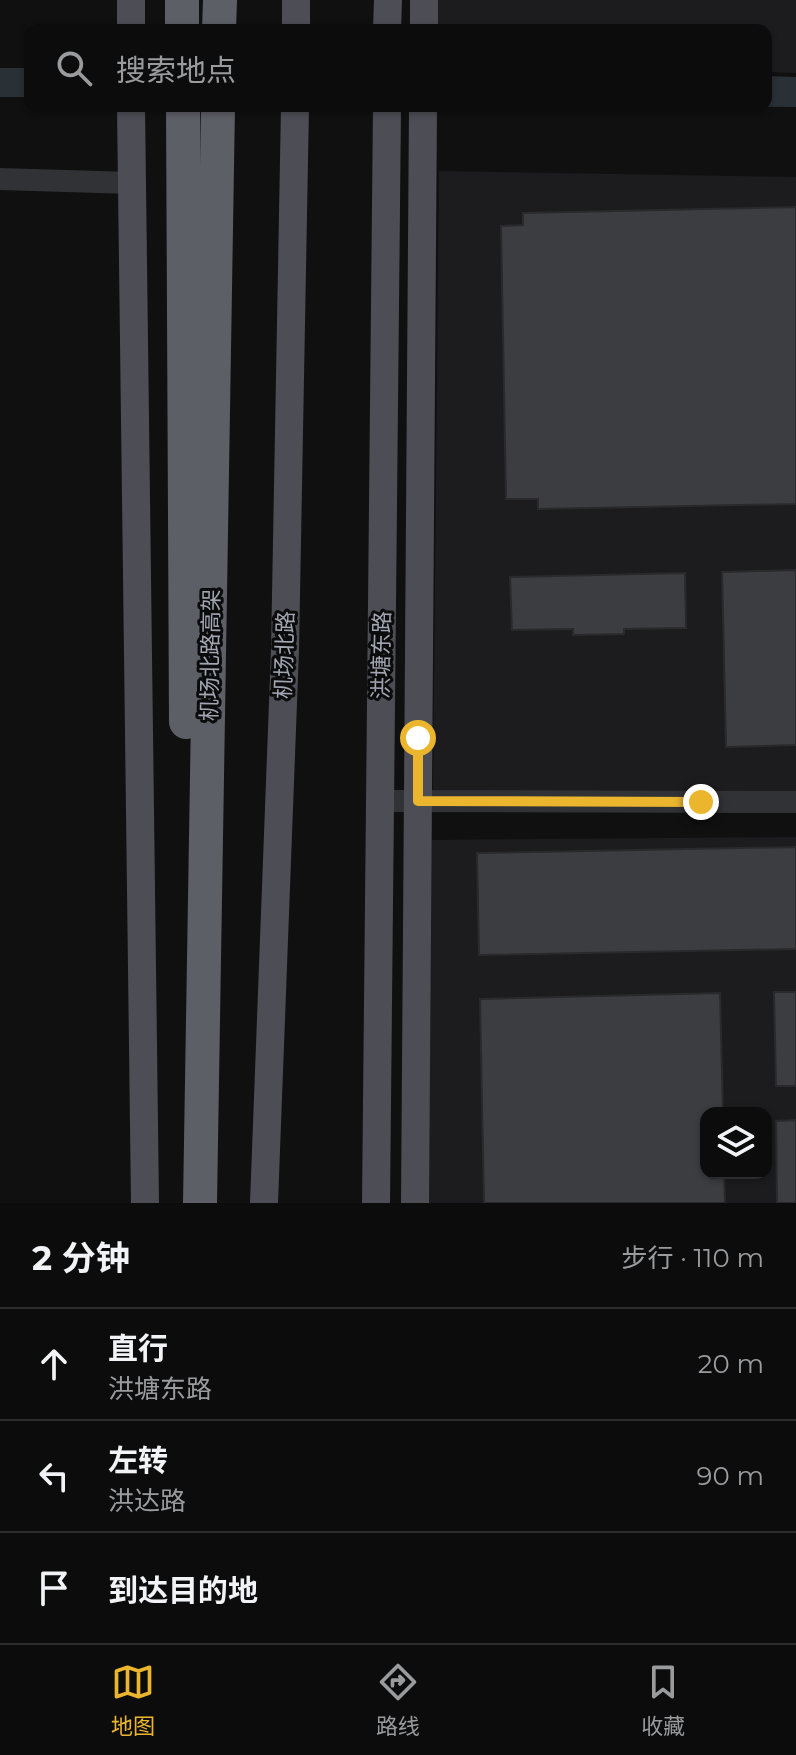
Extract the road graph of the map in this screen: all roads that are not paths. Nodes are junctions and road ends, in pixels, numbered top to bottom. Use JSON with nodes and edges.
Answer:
{"nodes":[{"id":1,"x":131,"y":0,"type":"edge"},
{"id":2,"x":182,"y":0,"type":"edge"},
{"id":3,"x":220,"y":0,"type":"edge"},
{"id":4,"x":296,"y":0,"type":"edge"},
{"id":5,"x":388,"y":0,"type":"edge"},
{"id":6,"x":424,"y":0,"type":"edge"},
{"id":7,"x":131,"y":24,"type":"edge"},
{"id":8,"x":182,"y":24,"type":"edge"},
{"id":9,"x":219,"y":24,"type":"edge"},
{"id":10,"x":296,"y":24,"type":"edge"},
{"id":11,"x":387,"y":24,"type":"edge"},
{"id":12,"x":424,"y":24,"type":"edge"},
{"id":13,"x":183,"y":112,"type":"edge"},
{"id":14,"x":218,"y":112,"type":"edge"},
{"id":15,"x":423,"y":112,"type":"edge"},
{"id":16,"x":131,"y":118,"type":"edge"},
{"id":17,"x":294,"y":119,"type":"edge"},
{"id":18,"x":386,"y":120,"type":"edge"},
{"id":19,"x":0,"y":179,"type":"edge"},
{"id":20,"x":132,"y":183,"type":"junction"},
{"id":21,"x":380,"y":801,"type":"junction"},
{"id":22,"x":418,"y":801,"type":"junction"},
{"id":23,"x":796,"y":802,"type":"edge"},
{"id":24,"x":203,"y":1119,"type":"junction"},
{"id":25,"x":145,"y":1203,"type":"edge"},
{"id":26,"x":189,"y":1203,"type":"edge"},
{"id":27,"x":200,"y":1203,"type":"edge"},
{"id":28,"x":218,"y":1203,"type":"edge"},
{"id":29,"x":264,"y":1203,"type":"edge"},
{"id":30,"x":376,"y":1203,"type":"edge"},
{"id":31,"x":415,"y":1203,"type":"edge"}],
"edges":[{"from":1,"to":7,"type":"main road"},
{"from":2,"to":8,"type":"highway"},
{"from":3,"to":9,"type":"highway"},
{"from":4,"to":10,"type":"main road"},
{"from":5,"to":11,"type":"main road"},
{"from":6,"to":12,"type":"main road"},
{"from":13,"to":26,"type":"highway","name":"机场北路高架"},
{"from":14,"to":24,"type":"highway","name":"机场北路高架"},
{"from":15,"to":22,"type":"main road","name":"洪塘东路"},
{"from":16,"to":20,"type":"main road"},
{"from":17,"to":29,"type":"main road","name":"机场北路"},
{"from":18,"to":21,"type":"main road","name":"洪塘东路"},
{"from":19,"to":20,"type":"street"},
{"from":20,"to":25,"type":"main road"},
{"from":21,"to":22,"type":"street"},
{"from":21,"to":30,"type":"main road","name":"洪塘东路"},
{"from":22,"to":23,"type":"street"},
{"from":22,"to":31,"type":"main road","name":"洪塘东路"},
{"from":24,"to":27,"type":"highway","name":"机场北路高架"},
{"from":24,"to":28,"type":"highway"}]}
